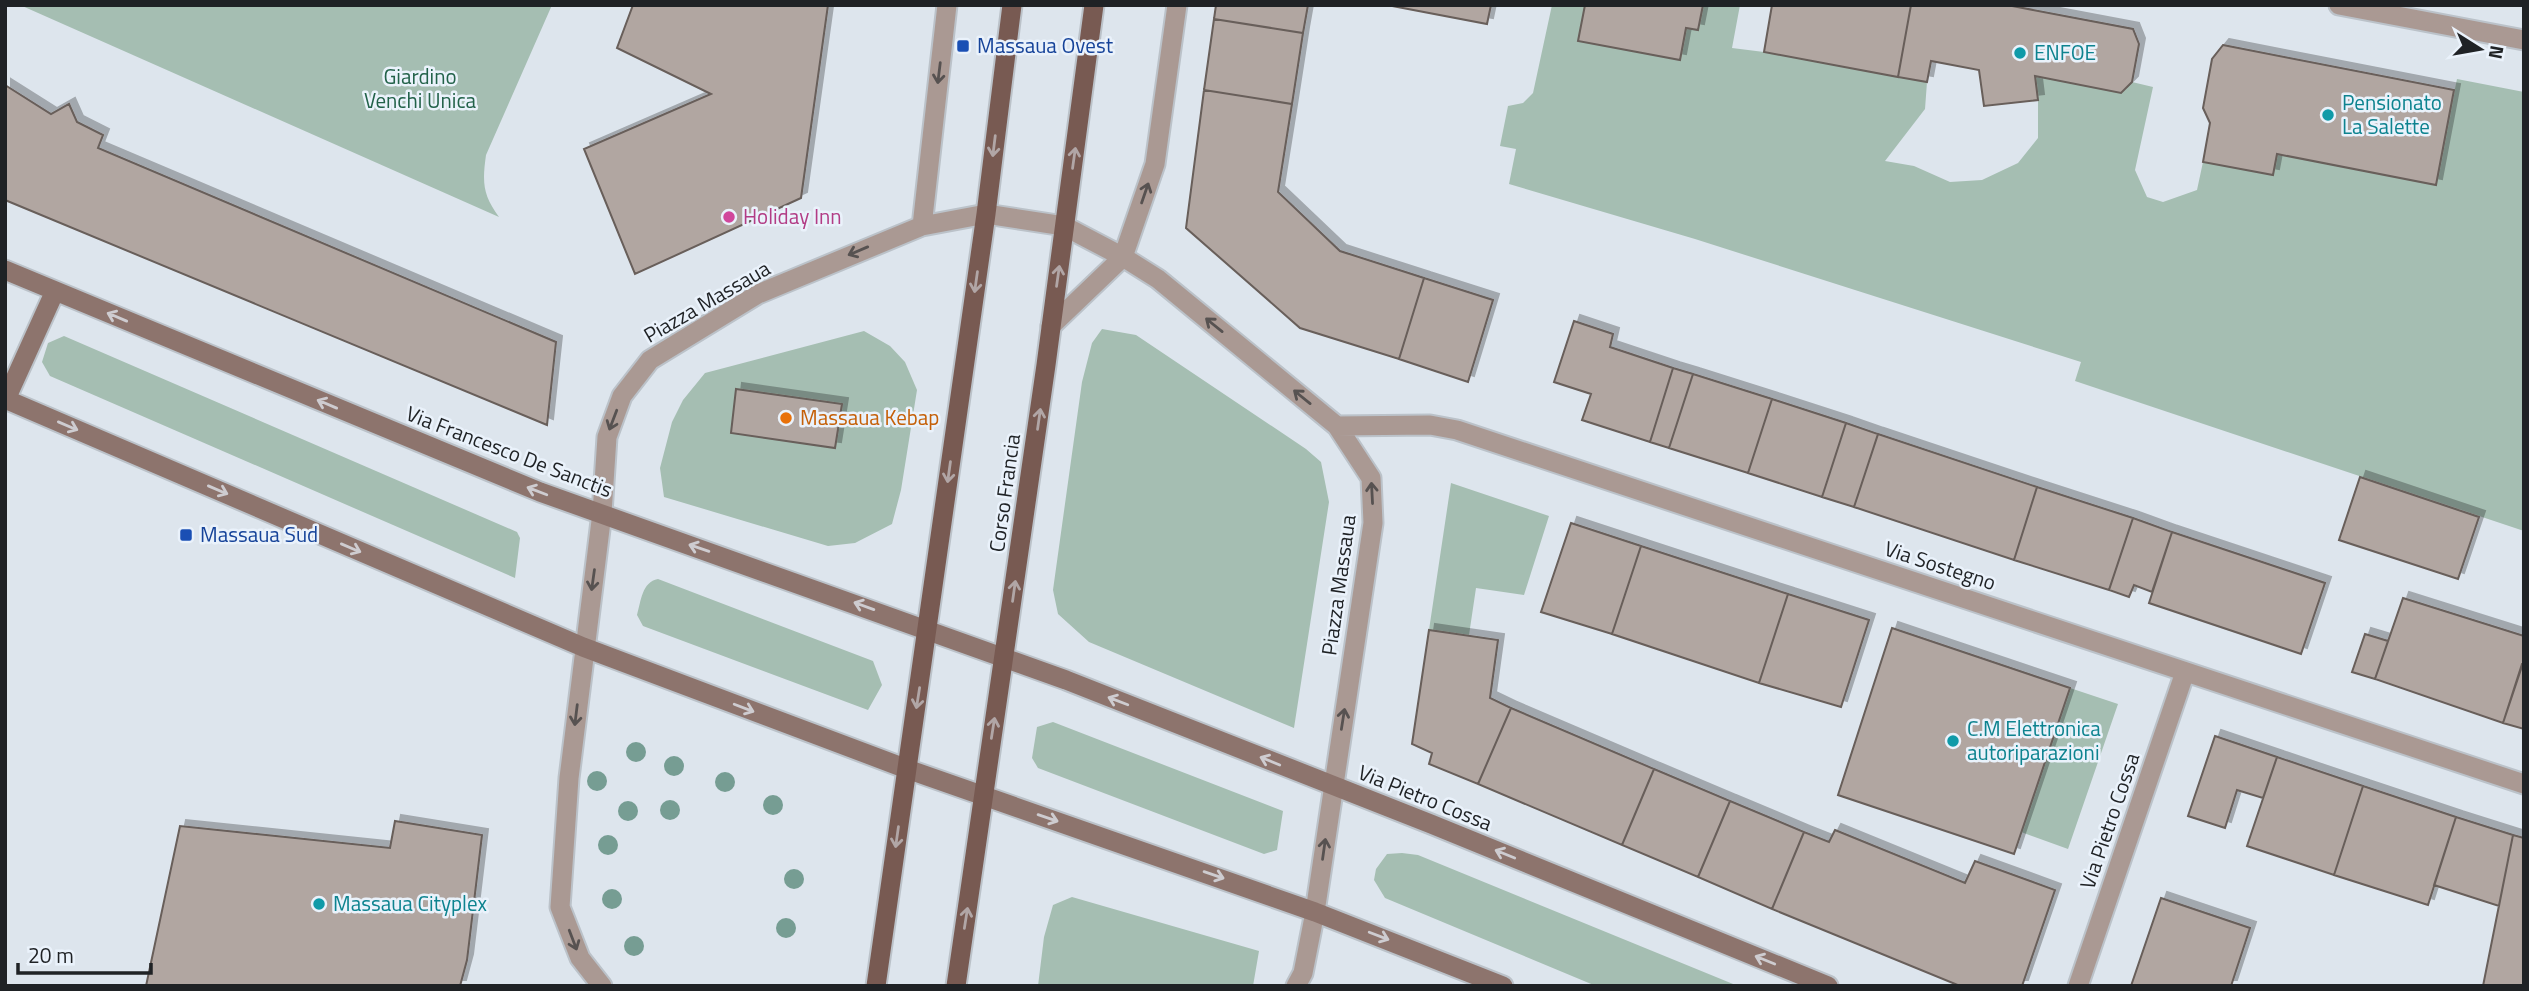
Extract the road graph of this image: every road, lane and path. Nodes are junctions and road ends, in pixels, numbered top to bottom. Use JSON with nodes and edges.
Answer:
{"nodes":[{"id":1,"x":947,"y":5,"type":"edge"},
{"id":2,"x":1012,"y":5,"type":"edge"},
{"id":3,"x":1094,"y":5,"type":"edge"},
{"id":4,"x":1177,"y":5,"type":"edge"},
{"id":5,"x":2339,"y":5,"type":"edge"},
{"id":6,"x":2524,"y":40,"type":"edge"},
{"id":7,"x":986,"y":214,"type":"junction"},
{"id":8,"x":922,"y":226,"type":"junction"},
{"id":9,"x":1065,"y":226,"type":"junction"},
{"id":10,"x":1123,"y":257,"type":"junction"},
{"id":11,"x":5,"y":270,"type":"edge"},
{"id":12,"x":55,"y":290,"type":"junction"},
{"id":13,"x":1051,"y":326,"type":"junction"},
{"id":14,"x":6,"y":399,"type":"edge"},
{"id":15,"x":1337,"y":426,"type":"junction"},
{"id":16,"x":602,"y":513,"type":"junction"},
{"id":17,"x":928,"y":630,"type":"junction"},
{"id":18,"x":583,"y":647,"type":"junction"},
{"id":19,"x":1004,"y":658,"type":"junction"},
{"id":20,"x":2185,"y":671,"type":"junction"},
{"id":21,"x":907,"y":769,"type":"junction"},
{"id":22,"x":2524,"y":784,"type":"edge"},
{"id":23,"x":1334,"y":786,"type":"junction"},
{"id":24,"x":983,"y":796,"type":"junction"},
{"id":25,"x":1315,"y":912,"type":"junction"},
{"id":26,"x":602,"y":986,"type":"edge"},
{"id":27,"x":876,"y":986,"type":"edge"},
{"id":28,"x":956,"y":986,"type":"edge"},
{"id":29,"x":1296,"y":986,"type":"edge"},
{"id":30,"x":1503,"y":986,"type":"edge"},
{"id":31,"x":1828,"y":986,"type":"edge"},
{"id":32,"x":2078,"y":986,"type":"edge"}],
"edges":[{"from":1,"to":8,"type":"street","one_way":true},
{"from":2,"to":7,"type":"main road","one_way":true},
{"from":9,"to":3,"type":"main road","name":"Corso Francia","one_way":true},
{"from":10,"to":4,"type":"street","one_way":true},
{"from":5,"to":6,"type":"street"},
{"from":7,"to":8,"type":"street","name":"Piazza Massaua"},
{"from":7,"to":9,"type":"street","name":"Piazza Massaua"},
{"from":7,"to":17,"type":"main road","one_way":true},
{"from":8,"to":16,"type":"street","name":"Piazza Massaua","one_way":true},
{"from":9,"to":10,"type":"street","name":"Piazza Massaua"},
{"from":13,"to":9,"type":"main road","name":"Corso Francia","one_way":true},
{"from":10,"to":13,"type":"street"},
{"from":15,"to":10,"type":"street","name":"Piazza Massaua","one_way":true},
{"from":11,"to":12,"type":"main road","name":"Via Francesco De Sanctis"},
{"from":12,"to":14,"type":"main road"},
{"from":16,"to":12,"type":"main road","name":"Via Francesco De Sanctis","one_way":true},
{"from":19,"to":13,"type":"main road","name":"Corso Francia","one_way":true},
{"from":14,"to":18,"type":"main road","one_way":true},
{"from":15,"to":20,"type":"street","name":"Via Sostegno"},
{"from":23,"to":15,"type":"street","name":"Piazza Massaua","one_way":true},
{"from":17,"to":16,"type":"main road","name":"Via Francesco De Sanctis","one_way":true},
{"from":16,"to":18,"type":"street","name":"Piazza Massaua","one_way":true},
{"from":17,"to":19,"type":"main road","name":"Via Francesco De Sanctis"},
{"from":17,"to":21,"type":"main road","one_way":true},
{"from":18,"to":21,"type":"main road","one_way":true},
{"from":18,"to":26,"type":"street","name":"Piazza Massaua","one_way":true},
{"from":23,"to":19,"type":"main road","name":"Via Pietro Cossa","one_way":true},
{"from":24,"to":19,"type":"main road","name":"Corso Francia","one_way":true},
{"from":20,"to":22,"type":"street","name":"Via Sostegno"},
{"from":20,"to":32,"type":"street","name":"Via Pietro Cossa"},
{"from":21,"to":24,"type":"main road"},
{"from":21,"to":27,"type":"main road","one_way":true},
{"from":25,"to":23,"type":"street","name":"Piazza Massaua","one_way":true},
{"from":31,"to":23,"type":"main road","name":"Via Pietro Cossa","one_way":true},
{"from":24,"to":25,"type":"main road","one_way":true},
{"from":28,"to":24,"type":"main road","name":"Corso Francia","one_way":true},
{"from":25,"to":29,"type":"street","name":"Piazza Massaua"},
{"from":25,"to":30,"type":"main road","one_way":true}]}
